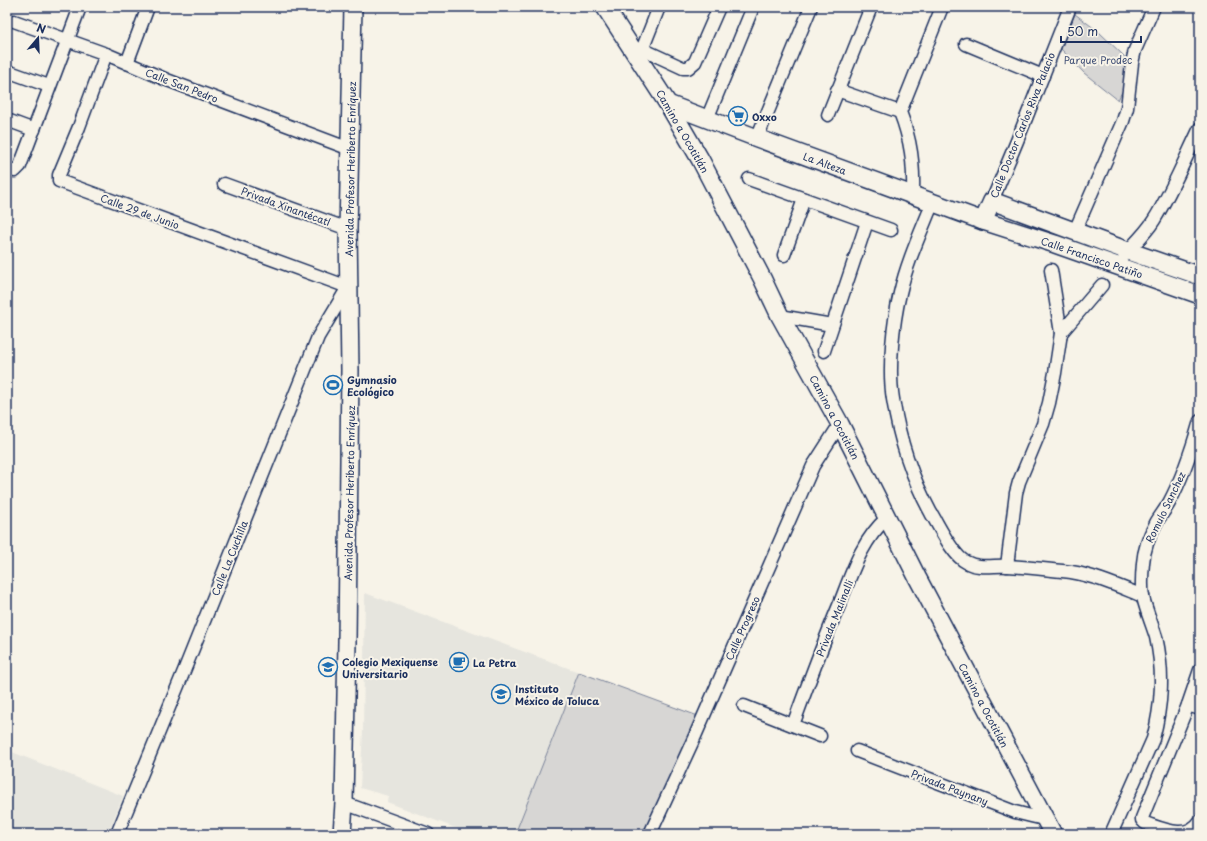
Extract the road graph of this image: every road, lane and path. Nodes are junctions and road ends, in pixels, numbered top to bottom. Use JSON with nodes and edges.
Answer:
{"nodes":[{"id":1,"x":80,"y":7,"type":"edge"},
{"id":2,"x":148,"y":7,"type":"edge"},
{"id":3,"x":353,"y":7,"type":"edge"},
{"id":4,"x":605,"y":7,"type":"edge"},
{"id":5,"x":659,"y":7,"type":"edge"},
{"id":6,"x":719,"y":7,"type":"edge"},
{"id":7,"x":753,"y":7,"type":"edge"},
{"id":8,"x":811,"y":7,"type":"edge"},
{"id":9,"x":871,"y":7,"type":"edge"},
{"id":10,"x":942,"y":7,"type":"edge"},
{"id":11,"x":1070,"y":7,"type":"edge"},
{"id":12,"x":1154,"y":7,"type":"edge"},
{"id":13,"x":14,"y":21,"type":"dead end"},
{"id":14,"x":68,"y":40,"type":"junction"},
{"id":15,"x":966,"y":44,"type":"dead end"},
{"id":16,"x":639,"y":52,"type":"junction"},
{"id":17,"x":106,"y":54,"type":"junction"},
{"id":18,"x":127,"y":62,"type":"junction"},
{"id":19,"x":7,"y":71,"type":"edge"},
{"id":20,"x":1043,"y":76,"type":"junction"},
{"id":21,"x":49,"y":86,"type":"junction"},
{"id":22,"x":837,"y":90,"type":"junction"},
{"id":23,"x":668,"y":104,"type":"junction"},
{"id":24,"x":900,"y":112,"type":"junction"},
{"id":25,"x":828,"y":115,"type":"dead end"},
{"id":26,"x":707,"y":119,"type":"junction"},
{"id":27,"x":7,"y":120,"type":"edge"},
{"id":28,"x":1200,"y":128,"type":"edge"},
{"id":29,"x":34,"y":130,"type":"junction"},
{"id":30,"x":757,"y":138,"type":"junction"},
{"id":31,"x":350,"y":149,"type":"junction"},
{"id":32,"x":9,"y":170,"type":"edge"},
{"id":33,"x":749,"y":179,"type":"dead end"},
{"id":34,"x":224,"y":184,"type":"dead end"},
{"id":35,"x":913,"y":195,"type":"junction"},
{"id":36,"x":804,"y":199,"type":"junction"},
{"id":37,"x":992,"y":200,"type":"junction"},
{"id":38,"x":933,"y":202,"type":"junction"},
{"id":39,"x":983,"y":221,"type":"junction"},
{"id":40,"x":867,"y":222,"type":"junction"},
{"id":41,"x":348,"y":229,"type":"junction"},
{"id":42,"x":891,"y":230,"type":"dead end"},
{"id":43,"x":1075,"y":231,"type":"junction"},
{"id":44,"x":1128,"y":251,"type":"junction"},
{"id":45,"x":784,"y":255,"type":"dead end"},
{"id":46,"x":1116,"y":265,"type":"junction"},
{"id":47,"x":1051,"y":270,"type":"dead end"},
{"id":48,"x":1200,"y":276,"type":"edge"},
{"id":49,"x":1102,"y":285,"type":"dead end"},
{"id":50,"x":348,"y":287,"type":"junction"},
{"id":51,"x":1200,"y":295,"type":"edge"},
{"id":52,"x":780,"y":316,"type":"junction"},
{"id":53,"x":832,"y":325,"type":"junction"},
{"id":54,"x":1061,"y":332,"type":"junction"},
{"id":55,"x":824,"y":351,"type":"dead end"},
{"id":56,"x":1200,"y":421,"type":"edge"},
{"id":57,"x":840,"y":424,"type":"junction"},
{"id":58,"x":887,"y":518,"type":"junction"},
{"id":59,"x":1007,"y":566,"type":"junction"},
{"id":60,"x":1143,"y":596,"type":"junction"},
{"id":61,"x":1200,"y":670,"type":"edge"},
{"id":62,"x":1188,"y":705,"type":"junction"},
{"id":63,"x":744,"y":706,"type":"dead end"},
{"id":64,"x":1200,"y":709,"type":"edge"},
{"id":65,"x":793,"y":725,"type":"junction"},
{"id":66,"x":820,"y":736,"type":"dead end"},
{"id":67,"x":857,"y":751,"type":"dead end"},
{"id":68,"x":344,"y":803,"type":"junction"},
{"id":69,"x":1044,"y":819,"type":"junction"},
{"id":70,"x":1200,"y":821,"type":"edge"},
{"id":71,"x":117,"y":834,"type":"edge"},
{"id":72,"x":342,"y":834,"type":"edge"},
{"id":73,"x":428,"y":834,"type":"edge"},
{"id":74,"x":650,"y":834,"type":"edge"},
{"id":75,"x":1052,"y":834,"type":"edge"},
{"id":76,"x":1111,"y":834,"type":"edge"}],
"edges":[{"from":1,"to":14,"type":"street"},
{"from":2,"to":18,"type":"street"},
{"from":3,"to":31,"type":"main road","name":"Avenida Profesor Heriberto Enríquez"},
{"from":4,"to":16,"type":"main road","name":"Camino a Ocotitlán"},
{"from":5,"to":16,"type":"street"},
{"from":6,"to":16,"type":"street"},
{"from":7,"to":26,"type":"street"},
{"from":8,"to":30,"type":"street"},
{"from":9,"to":22,"type":"street"},
{"from":10,"to":24,"type":"street"},
{"from":11,"to":20,"type":"street","name":"Calle Doctor Carlos Riva Palacio"},
{"from":12,"to":43,"type":"street"},
{"from":13,"to":14,"type":"street","name":"Calle San Pedro"},
{"from":14,"to":17,"type":"street","name":"Calle San Pedro"},
{"from":14,"to":21,"type":"street"},
{"from":15,"to":20,"type":"street"},
{"from":16,"to":23,"type":"main road","name":"Camino a Ocotitlán"},
{"from":17,"to":18,"type":"street","name":"Calle San Pedro"},
{"from":17,"to":50,"type":"street","name":"Calle 29 de Junio"},
{"from":18,"to":31,"type":"street","name":"Calle San Pedro"},
{"from":19,"to":21,"type":"street"},
{"from":20,"to":37,"type":"street","name":"Calle Doctor Carlos Riva Palacio"},
{"from":21,"to":29,"type":"street"},
{"from":22,"to":24,"type":"street"},
{"from":22,"to":25,"type":"street"},
{"from":23,"to":26,"type":"main road","name":"La Alteza"},
{"from":23,"to":52,"type":"main road","name":"Camino a Ocotitlán"},
{"from":24,"to":35,"type":"street"},
{"from":26,"to":30,"type":"main road","name":"La Alteza"},
{"from":27,"to":29,"type":"street"},
{"from":28,"to":44,"type":"street"},
{"from":29,"to":32,"type":"street"},
{"from":30,"to":35,"type":"main road","name":"La Alteza"},
{"from":31,"to":41,"type":"main road","name":"Avenida Profesor Heriberto Enríquez"},
{"from":33,"to":36,"type":"street"},
{"from":34,"to":41,"type":"street","name":"Privada Xinantécatl"},
{"from":35,"to":38,"type":"main road","name":"La Alteza"},
{"from":36,"to":40,"type":"street"},
{"from":36,"to":45,"type":"street"},
{"from":37,"to":39,"type":"main road","name":"Calle Doctor Carlos Riva Palacio"},
{"from":37,"to":43,"type":"main road","name":"Calle Francisco Patiño"},
{"from":38,"to":39,"type":"main road","name":"La Alteza"},
{"from":38,"to":59,"type":"street"},
{"from":39,"to":46,"type":"main road","name":"Calle Francisco Patiño"},
{"from":40,"to":42,"type":"street"},
{"from":40,"to":53,"type":"street"},
{"from":41,"to":50,"type":"main road","name":"Avenida Profesor Heriberto Enríquez"},
{"from":43,"to":44,"type":"main road","name":"Calle Francisco Patiño"},
{"from":44,"to":46,"type":"street"},
{"from":44,"to":48,"type":"main road","name":"Calle Francisco Patiño"},
{"from":46,"to":51,"type":"main road","name":"Calle Francisco Patiño"},
{"from":47,"to":54,"type":"street"},
{"from":49,"to":54,"type":"street"},
{"from":50,"to":68,"type":"main road","name":"Avenida Profesor Heriberto Enríquez"},
{"from":50,"to":71,"type":"street","name":"Calle La Cuchilla"},
{"from":52,"to":53,"type":"street"},
{"from":52,"to":57,"type":"main road","name":"Camino a Ocotitlán"},
{"from":53,"to":55,"type":"street"},
{"from":54,"to":59,"type":"street"},
{"from":56,"to":60,"type":"street","name":"Romulo Sanchez"},
{"from":57,"to":58,"type":"main road","name":"Camino a Ocotitlán"},
{"from":57,"to":74,"type":"street","name":"Calle Progreso"},
{"from":58,"to":65,"type":"street","name":"Privada Malinalli"},
{"from":58,"to":69,"type":"main road","name":"Camino a Ocotitlán"},
{"from":59,"to":60,"type":"street"},
{"from":60,"to":76,"type":"street","name":"Romulo Sanchez"},
{"from":61,"to":62,"type":"street"},
{"from":62,"to":64,"type":"street"},
{"from":62,"to":70,"type":"street"},
{"from":63,"to":65,"type":"street"},
{"from":65,"to":66,"type":"street"},
{"from":67,"to":69,"type":"street","name":"Privada Paynany"},
{"from":68,"to":72,"type":"main road","name":"Avenida Profesor Heriberto Enríquez"},
{"from":68,"to":73,"type":"street"},
{"from":69,"to":75,"type":"main road","name":"Camino a Ocotitlán"}]}
